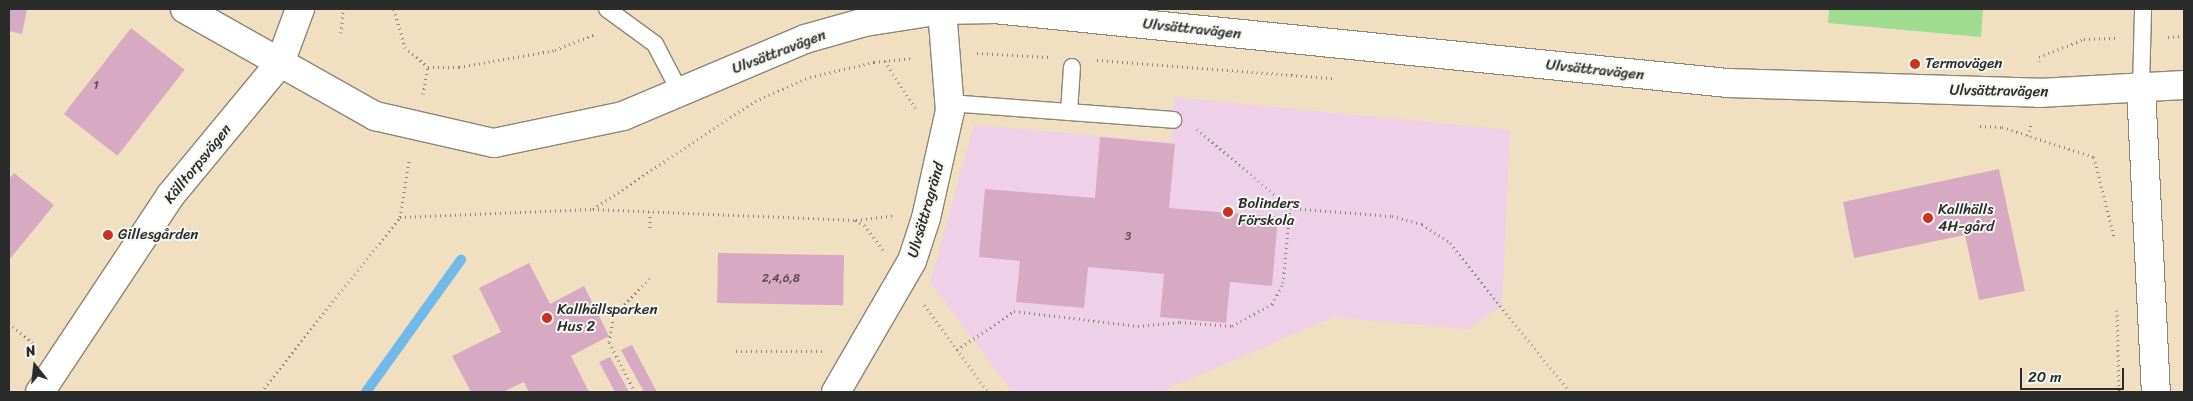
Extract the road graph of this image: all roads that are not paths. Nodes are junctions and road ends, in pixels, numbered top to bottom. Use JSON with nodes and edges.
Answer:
{"nodes":[{"id":1,"x":185,"y":9,"type":"edge"},
{"id":2,"x":300,"y":9,"type":"edge"},
{"id":3,"x":607,"y":9,"type":"edge"},
{"id":4,"x":2143,"y":9,"type":"edge"},
{"id":5,"x":942,"y":10,"type":"edge"},
{"id":6,"x":280,"y":63,"type":"junction"},
{"id":7,"x":1072,"y":67,"type":"dead end"},
{"id":8,"x":2184,"y":85,"type":"edge"},
{"id":9,"x":2141,"y":88,"type":"junction"},
{"id":10,"x":680,"y":92,"type":"junction"},
{"id":11,"x":949,"y":103,"type":"junction"},
{"id":12,"x":1069,"y":112,"type":"junction"},
{"id":13,"x":1173,"y":120,"type":"road end"},
{"id":14,"x":40,"y":392,"type":"edge"},
{"id":15,"x":836,"y":392,"type":"edge"},
{"id":16,"x":2156,"y":392,"type":"edge"}],
"edges":[{"from":1,"to":6,"type":"street","name":"Ulvsättravägen"},
{"from":2,"to":6,"type":"street","name":"Källtorpsvägen"},
{"from":3,"to":10,"type":"lane"},
{"from":4,"to":9,"type":"lane"},
{"from":5,"to":9,"type":"street","name":"Ulvsättravägen"},
{"from":5,"to":10,"type":"street","name":"Ulvsättravägen"},
{"from":5,"to":11,"type":"street","name":"Ulvsättragränd"},
{"from":6,"to":10,"type":"street","name":"Ulvsättravägen"},
{"from":6,"to":14,"type":"street","name":"Källtorpsvägen"},
{"from":7,"to":12,"type":"lane"},
{"from":8,"to":9,"type":"street","name":"Ulvsättravägen"},
{"from":9,"to":16,"type":"street"},
{"from":11,"to":12,"type":"lane"},
{"from":11,"to":15,"type":"street","name":"Ulvsättragränd"},
{"from":12,"to":13,"type":"lane"}]}
